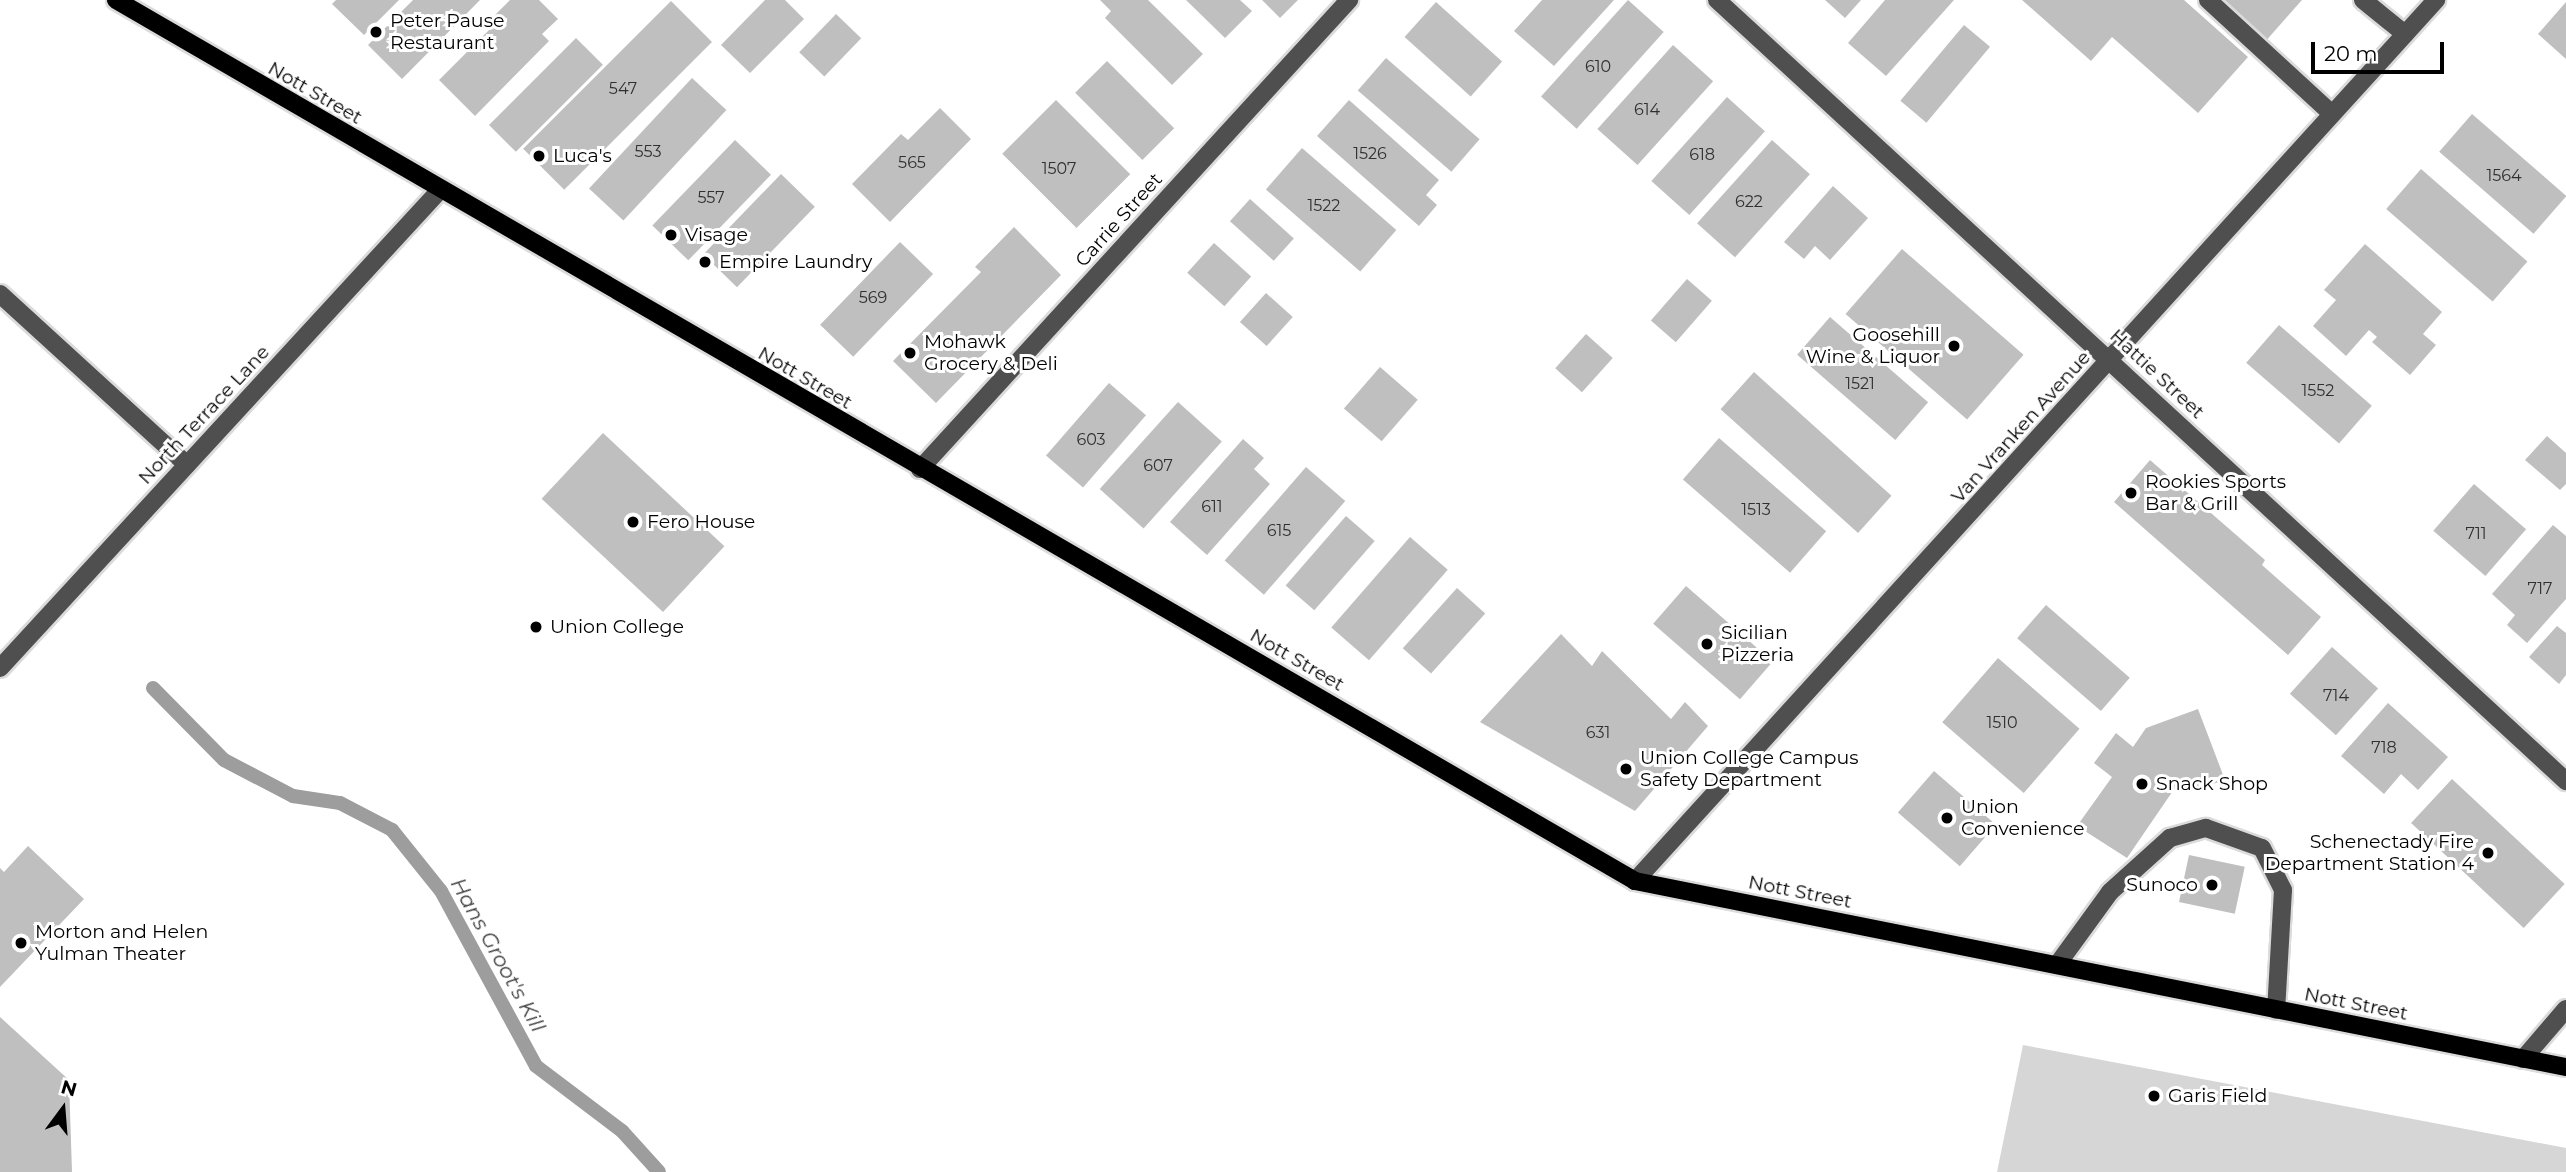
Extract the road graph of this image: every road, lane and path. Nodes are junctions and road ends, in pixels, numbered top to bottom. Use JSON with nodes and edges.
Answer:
{"nodes":[{"id":1,"x":118,"y":0,"type":"edge"},
{"id":2,"x":1349,"y":0,"type":"edge"},
{"id":3,"x":1717,"y":0,"type":"edge"},
{"id":4,"x":2208,"y":0,"type":"edge"},
{"id":5,"x":2363,"y":0,"type":"edge"},
{"id":6,"x":2436,"y":0,"type":"edge"},
{"id":7,"x":2405,"y":34,"type":"junction"},
{"id":8,"x":2332,"y":114,"type":"junction"},
{"id":9,"x":440,"y":190,"type":"junction"},
{"id":10,"x":0,"y":294,"type":"edge"},
{"id":11,"x":2110,"y":360,"type":"junction"},
{"id":12,"x":187,"y":465,"type":"junction"},
{"id":13,"x":920,"y":468,"type":"junction"},
{"id":14,"x":0,"y":668,"type":"edge"},
{"id":15,"x":2566,"y":781,"type":"edge"},
{"id":16,"x":1635,"y":881,"type":"junction"},
{"id":17,"x":2057,"y":965,"type":"junction"},
{"id":18,"x":2566,"y":1009,"type":"edge"},
{"id":19,"x":2276,"y":1010,"type":"junction"},
{"id":20,"x":2523,"y":1059,"type":"junction"},
{"id":21,"x":2566,"y":1067,"type":"edge"}],
"edges":[{"from":1,"to":9,"type":"main road","name":"Nott Street"},
{"from":2,"to":13,"type":"street","name":"Carrie Street"},
{"from":3,"to":11,"type":"street","name":"Hattie Street"},
{"from":4,"to":8,"type":"street"},
{"from":5,"to":7,"type":"street"},
{"from":6,"to":7,"type":"street","name":"Van Vranken Avenue"},
{"from":7,"to":8,"type":"street","name":"Van Vranken Avenue"},
{"from":8,"to":11,"type":"street","name":"Van Vranken Avenue"},
{"from":9,"to":12,"type":"street","name":"North Terrace Lane"},
{"from":9,"to":13,"type":"main road","name":"Nott Street"},
{"from":10,"to":12,"type":"street"},
{"from":11,"to":15,"type":"street","name":"Hattie Street"},
{"from":11,"to":16,"type":"street","name":"Van Vranken Avenue"},
{"from":12,"to":14,"type":"street","name":"North Terrace Lane"},
{"from":13,"to":16,"type":"main road","name":"Nott Street"},
{"from":16,"to":17,"type":"main road","name":"Nott Street"},
{"from":17,"to":19,"type":"main road","name":"Nott Street"},
{"from":17,"to":19,"type":"street"},
{"from":18,"to":20,"type":"street"},
{"from":19,"to":20,"type":"main road","name":"Nott Street"},
{"from":20,"to":21,"type":"main road","name":"Nott Street"}]}
